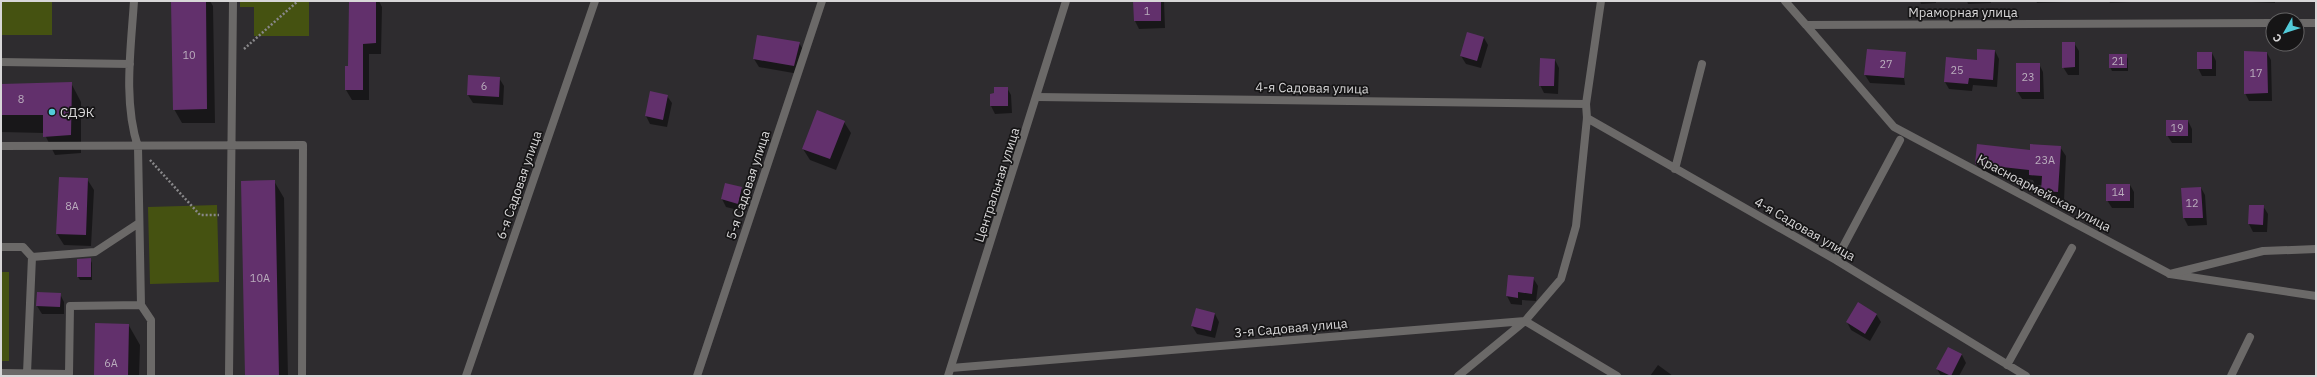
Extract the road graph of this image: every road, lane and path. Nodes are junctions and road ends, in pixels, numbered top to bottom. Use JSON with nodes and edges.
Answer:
{"nodes":[{"id":1,"x":134,"y":1,"type":"edge"},
{"id":2,"x":233,"y":1,"type":"edge"},
{"id":3,"x":298,"y":1,"type":"edge"},
{"id":4,"x":595,"y":1,"type":"edge"},
{"id":5,"x":822,"y":1,"type":"edge"},
{"id":6,"x":1066,"y":1,"type":"edge"},
{"id":7,"x":1601,"y":1,"type":"edge"},
{"id":8,"x":1785,"y":1,"type":"edge"},
{"id":9,"x":2265,"y":23,"type":"edge"},
{"id":10,"x":2305,"y":23,"type":"edge"},
{"id":11,"x":2316,"y":23,"type":"edge"},
{"id":12,"x":1806,"y":25,"type":"junction"},
{"id":13,"x":233,"y":59,"type":"junction"},
{"id":14,"x":1,"y":62,"type":"edge"},
{"id":15,"x":130,"y":64,"type":"junction"},
{"id":16,"x":1702,"y":64,"type":"dead end"},
{"id":17,"x":1037,"y":97,"type":"junction"},
{"id":18,"x":1586,"y":104,"type":"junction"},
{"id":19,"x":1587,"y":118,"type":"junction"},
{"id":20,"x":1900,"y":140,"type":"dead end"},
{"id":21,"x":1,"y":146,"type":"edge"},
{"id":22,"x":232,"y":146,"type":"junction"},
{"id":23,"x":138,"y":147,"type":"junction"},
{"id":24,"x":1675,"y":169,"type":"junction"},
{"id":25,"x":231,"y":215,"type":"junction"},
{"id":26,"x":139,"y":223,"type":"junction"},
{"id":27,"x":1,"y":247,"type":"edge"},
{"id":28,"x":2072,"y":248,"type":"dead end"},
{"id":29,"x":2316,"y":249,"type":"edge"},
{"id":30,"x":32,"y":257,"type":"junction"},
{"id":31,"x":1836,"y":260,"type":"junction"},
{"id":32,"x":2170,"y":274,"type":"junction"},
{"id":33,"x":2316,"y":296,"type":"edge"},
{"id":34,"x":141,"y":305,"type":"junction"},
{"id":35,"x":1525,"y":321,"type":"junction"},
{"id":36,"x":2250,"y":337,"type":"dead end"},
{"id":37,"x":2007,"y":365,"type":"junction"},
{"id":38,"x":950,"y":372,"type":"edge"},
{"id":39,"x":1,"y":373,"type":"edge"},
{"id":40,"x":27,"y":373,"type":"junction"},
{"id":41,"x":151,"y":376,"type":"edge"},
{"id":42,"x":229,"y":376,"type":"edge"},
{"id":43,"x":302,"y":376,"type":"edge"},
{"id":44,"x":466,"y":376,"type":"edge"},
{"id":45,"x":697,"y":376,"type":"edge"},
{"id":46,"x":1458,"y":376,"type":"edge"},
{"id":47,"x":1618,"y":376,"type":"edge"},
{"id":48,"x":2026,"y":376,"type":"edge"},
{"id":49,"x":2231,"y":376,"type":"edge"}],
"edges":[{"from":1,"to":15,"type":"street"},
{"from":2,"to":13,"type":"street"},
{"from":3,"to":13,"type":"path"},
{"from":4,"to":44,"type":"street","name":"6-я Садовая улица"},
{"from":5,"to":45,"type":"street","name":"5-я Садовая улица"},
{"from":6,"to":17,"type":"street","name":"Центральная улица"},
{"from":7,"to":18,"type":"street"},
{"from":8,"to":12,"type":"street"},
{"from":9,"to":12,"type":"street","name":"Мраморная улица"},
{"from":10,"to":11,"type":"street"},
{"from":12,"to":32,"type":"street","name":"Красноармейская улица"},
{"from":13,"to":22,"type":"street"},
{"from":14,"to":15,"type":"street"},
{"from":15,"to":23,"type":"street"},
{"from":16,"to":24,"type":"street"},
{"from":17,"to":18,"type":"street","name":"4-я Садовая улица"},
{"from":17,"to":38,"type":"street","name":"Центральная улица"},
{"from":18,"to":19,"type":"street"},
{"from":19,"to":24,"type":"street","name":"4-я Садовая улица"},
{"from":19,"to":35,"type":"street"},
{"from":20,"to":31,"type":"street"},
{"from":21,"to":23,"type":"street"},
{"from":22,"to":23,"type":"street"},
{"from":22,"to":25,"type":"street"},
{"from":22,"to":43,"type":"street"},
{"from":23,"to":25,"type":"path"},
{"from":23,"to":26,"type":"street"},
{"from":24,"to":31,"type":"street","name":"4-я Садовая улица"},
{"from":25,"to":42,"type":"street"},
{"from":26,"to":30,"type":"street"},
{"from":26,"to":34,"type":"street"},
{"from":27,"to":30,"type":"street"},
{"from":28,"to":37,"type":"street"},
{"from":29,"to":32,"type":"street"},
{"from":30,"to":40,"type":"street"},
{"from":31,"to":37,"type":"street","name":"4-я Садовая улица"},
{"from":32,"to":33,"type":"street","name":"Красноармейская улица"},
{"from":34,"to":40,"type":"street"},
{"from":34,"to":41,"type":"street"},
{"from":35,"to":38,"type":"street","name":"3-я Садовая улица"},
{"from":35,"to":46,"type":"street"},
{"from":35,"to":47,"type":"street"},
{"from":36,"to":49,"type":"street"},
{"from":37,"to":48,"type":"street","name":"4-я Садовая улица"},
{"from":39,"to":40,"type":"street"}]}
